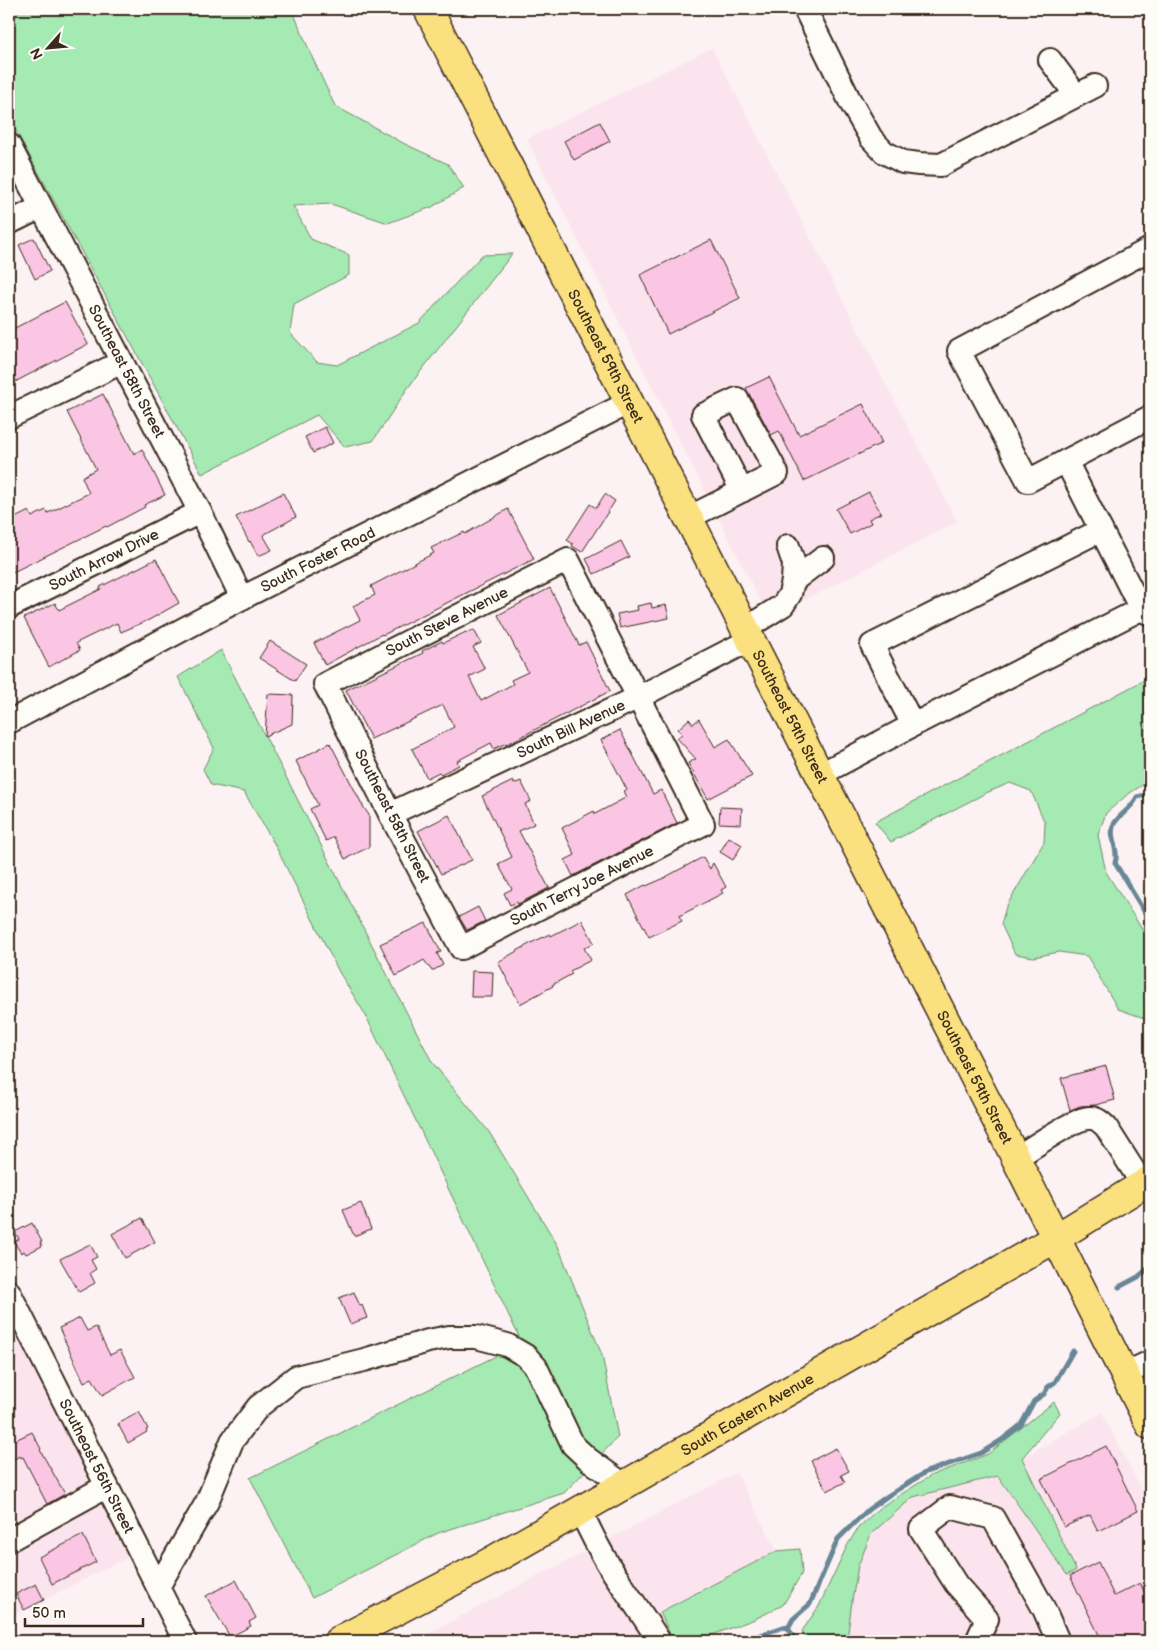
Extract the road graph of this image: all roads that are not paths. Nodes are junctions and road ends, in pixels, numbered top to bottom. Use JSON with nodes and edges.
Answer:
{"nodes":[{"id":1,"x":428,"y":9,"type":"edge"},
{"id":2,"x":805,"y":9,"type":"edge"},
{"id":3,"x":1050,"y":60,"type":"dead end"},
{"id":4,"x":9,"y":145,"type":"edge"},
{"id":5,"x":41,"y":207,"type":"junction"},
{"id":6,"x":9,"y":222,"type":"edge"},
{"id":7,"x":1150,"y":249,"type":"edge"},
{"id":8,"x":122,"y":362,"type":"junction"},
{"id":9,"x":628,"y":403,"type":"junction"},
{"id":10,"x":9,"y":417,"type":"edge"},
{"id":11,"x":1150,"y":417,"type":"edge"},
{"id":12,"x":1066,"y":461,"type":"junction"},
{"id":13,"x":742,"y":491,"type":"dead end"},
{"id":14,"x":200,"y":512,"type":"junction"},
{"id":15,"x":688,"y":518,"type":"junction"},
{"id":16,"x":1101,"y":530,"type":"junction"},
{"id":17,"x":788,"y":546,"type":"dead end"},
{"id":18,"x":823,"y":558,"type":"dead end"},
{"id":19,"x":793,"y":581,"type":"junction"},
{"id":20,"x":242,"y":598,"type":"junction"},
{"id":21,"x":9,"y":607,"type":"edge"},
{"id":22,"x":1146,"y":612,"type":"edge"},
{"id":23,"x":748,"y":635,"type":"junction"},
{"id":24,"x":325,"y":684,"type":"joint"},
{"id":25,"x":639,"y":698,"type":"junction"},
{"id":26,"x":9,"y":722,"type":"edge"},
{"id":27,"x":913,"y":725,"type":"junction"},
{"id":28,"x":819,"y":775,"type":"junction"},
{"id":29,"x":390,"y":814,"type":"junction"},
{"id":30,"x":460,"y":948,"type":"joint"},
{"id":31,"x":1016,"y":1158,"type":"junction"},
{"id":32,"x":1146,"y":1182,"type":"edge"},
{"id":33,"x":1056,"y":1238,"type":"junction"},
{"id":34,"x":9,"y":1292,"type":"edge"},
{"id":35,"x":1150,"y":1362,"type":"edge"},
{"id":36,"x":1125,"y":1374,"type":"junction"},
{"id":37,"x":1150,"y":1425,"type":"edge"},
{"id":38,"x":624,"y":1485,"type":"junction"},
{"id":39,"x":107,"y":1486,"type":"junction"},
{"id":40,"x":580,"y":1510,"type":"junction"},
{"id":41,"x":9,"y":1540,"type":"edge"},
{"id":42,"x":158,"y":1587,"type":"junction"},
{"id":43,"x":185,"y":1641,"type":"edge"},
{"id":44,"x":338,"y":1641,"type":"edge"},
{"id":45,"x":659,"y":1641,"type":"edge"},
{"id":46,"x":977,"y":1641,"type":"edge"},
{"id":47,"x":1058,"y":1641,"type":"edge"}],
"edges":[{"from":1,"to":9,"type":"main road","name":"Southeast 59th Street"},
{"from":2,"to":3,"type":"street"},
{"from":4,"to":5,"type":"street","name":"Southeast 58th Street"},
{"from":5,"to":6,"type":"street"},
{"from":5,"to":8,"type":"street","name":"Southeast 58th Street"},
{"from":7,"to":12,"type":"street"},
{"from":8,"to":10,"type":"street"},
{"from":8,"to":14,"type":"street","name":"Southeast 58th Street"},
{"from":9,"to":15,"type":"main road","name":"Southeast 59th Street"},
{"from":9,"to":20,"type":"street","name":"South Foster Road"},
{"from":11,"to":12,"type":"street"},
{"from":12,"to":16,"type":"street"},
{"from":13,"to":15,"type":"street"},
{"from":14,"to":20,"type":"street","name":"Southeast 58th Street"},
{"from":14,"to":21,"type":"street","name":"South Arrow Drive"},
{"from":15,"to":23,"type":"main road","name":"Southeast 59th Street"},
{"from":16,"to":22,"type":"street"},
{"from":16,"to":27,"type":"street"},
{"from":17,"to":19,"type":"street"},
{"from":18,"to":19,"type":"street"},
{"from":19,"to":23,"type":"street","name":"South Bill Avenue"},
{"from":20,"to":26,"type":"street","name":"South Foster Road"},
{"from":22,"to":27,"type":"street"},
{"from":23,"to":25,"type":"street","name":"South Bill Avenue"},
{"from":23,"to":28,"type":"main road","name":"Southeast 59th Street"},
{"from":24,"to":25,"type":"street","name":"South Steve Avenue"},
{"from":24,"to":29,"type":"street","name":"Southeast 58th Street"},
{"from":25,"to":29,"type":"street","name":"South Bill Avenue"},
{"from":25,"to":30,"type":"street","name":"South Terry Joe Avenue"},
{"from":27,"to":28,"type":"street"},
{"from":28,"to":31,"type":"main road","name":"Southeast 59th Street"},
{"from":29,"to":30,"type":"street","name":"Southeast 58th Street"},
{"from":31,"to":32,"type":"street"},
{"from":31,"to":33,"type":"main road","name":"Southeast 59th Street"},
{"from":32,"to":33,"type":"main road","name":"South Eastern Avenue"},
{"from":33,"to":36,"type":"main road","name":"Southeast 59th Street"},
{"from":33,"to":38,"type":"main road","name":"South Eastern Avenue"},
{"from":34,"to":39,"type":"street","name":"Southeast 56th Street"},
{"from":35,"to":36,"type":"street"},
{"from":36,"to":37,"type":"main road","name":"Southeast 59th Street"},
{"from":38,"to":40,"type":"main road","name":"South Eastern Avenue"},
{"from":38,"to":42,"type":"street"},
{"from":39,"to":41,"type":"street"},
{"from":39,"to":42,"type":"street","name":"Southeast 56th Street"},
{"from":40,"to":44,"type":"main road","name":"South Eastern Avenue"},
{"from":40,"to":45,"type":"street"},
{"from":42,"to":43,"type":"street","name":"Southeast 56th Street"},
{"from":46,"to":47,"type":"street"}]}
